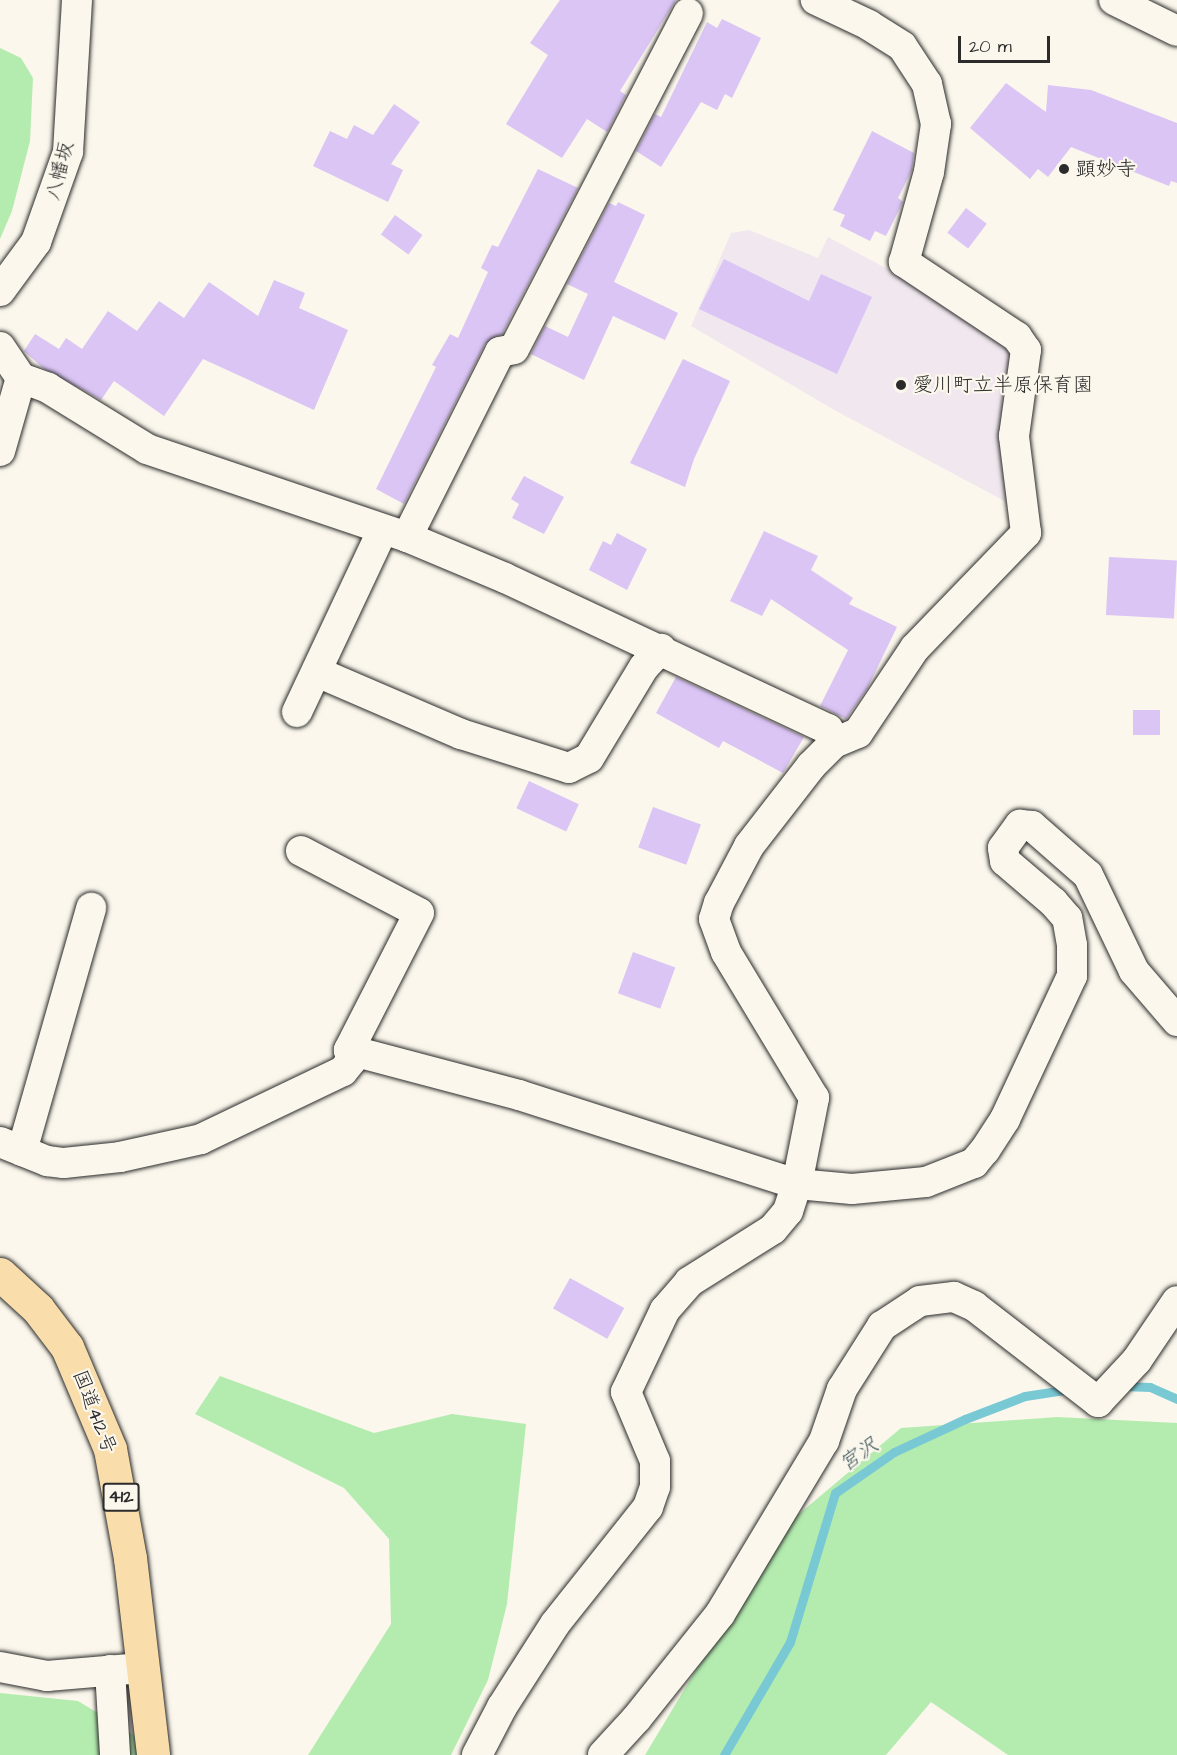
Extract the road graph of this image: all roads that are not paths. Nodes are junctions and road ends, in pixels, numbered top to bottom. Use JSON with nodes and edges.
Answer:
{"nodes":[{"id":1,"x":77,"y":0,"type":"edge"},
{"id":2,"x":816,"y":0,"type":"edge"},
{"id":3,"x":1114,"y":0,"type":"edge"},
{"id":4,"x":688,"y":13,"type":"dead end"},
{"id":5,"x":1177,"y":31,"type":"edge"},
{"id":6,"x":0,"y":291,"type":"edge"},
{"id":7,"x":0,"y":348,"type":"edge"},
{"id":8,"x":21,"y":378,"type":"junction"},
{"id":9,"x":0,"y":451,"type":"edge"},
{"id":10,"x":395,"y":534,"type":"junction"},
{"id":11,"x":661,"y":649,"type":"junction"},
{"id":12,"x":317,"y":672,"type":"junction"},
{"id":13,"x":297,"y":712,"type":"dead end"},
{"id":14,"x":834,"y":743,"type":"junction"},
{"id":15,"x":301,"y":851,"type":"dead end"},
{"id":16,"x":91,"y":908,"type":"dead end"},
{"id":17,"x":1177,"y":1021,"type":"edge"},
{"id":18,"x":349,"y":1050,"type":"junction"},
{"id":19,"x":11,"y":1147,"type":"edge"},
{"id":20,"x":797,"y":1184,"type":"junction"},
{"id":21,"x":0,"y":1274,"type":"edge"},
{"id":22,"x":1177,"y":1301,"type":"edge"},
{"id":23,"x":0,"y":1667,"type":"edge"},
{"id":24,"x":126,"y":1669,"type":"junction"},
{"id":25,"x":116,"y":1755,"type":"edge"},
{"id":26,"x":153,"y":1755,"type":"edge"},
{"id":27,"x":477,"y":1755,"type":"edge"},
{"id":28,"x":603,"y":1755,"type":"edge"}],
"edges":[{"from":1,"to":6,"type":"street","name":"八幡坂"},
{"from":2,"to":14,"type":"street"},
{"from":3,"to":5,"type":"street"},
{"from":4,"to":10,"type":"street"},
{"from":7,"to":8,"type":"street"},
{"from":8,"to":9,"type":"street"},
{"from":8,"to":10,"type":"street"},
{"from":10,"to":11,"type":"street"},
{"from":10,"to":12,"type":"street"},
{"from":11,"to":12,"type":"street"},
{"from":11,"to":14,"type":"street"},
{"from":12,"to":13,"type":"street"},
{"from":14,"to":20,"type":"street"},
{"from":15,"to":18,"type":"street"},
{"from":16,"to":19,"type":"street"},
{"from":17,"to":20,"type":"street"},
{"from":18,"to":19,"type":"street"},
{"from":18,"to":20,"type":"street"},
{"from":20,"to":27,"type":"street"},
{"from":21,"to":24,"type":"highway","name":"国道412号","number":"412"},
{"from":22,"to":28,"type":"street"},
{"from":23,"to":24,"type":"street"},
{"from":24,"to":25,"type":"street"},
{"from":24,"to":26,"type":"highway","name":"国道412号","number":"412"}]}
